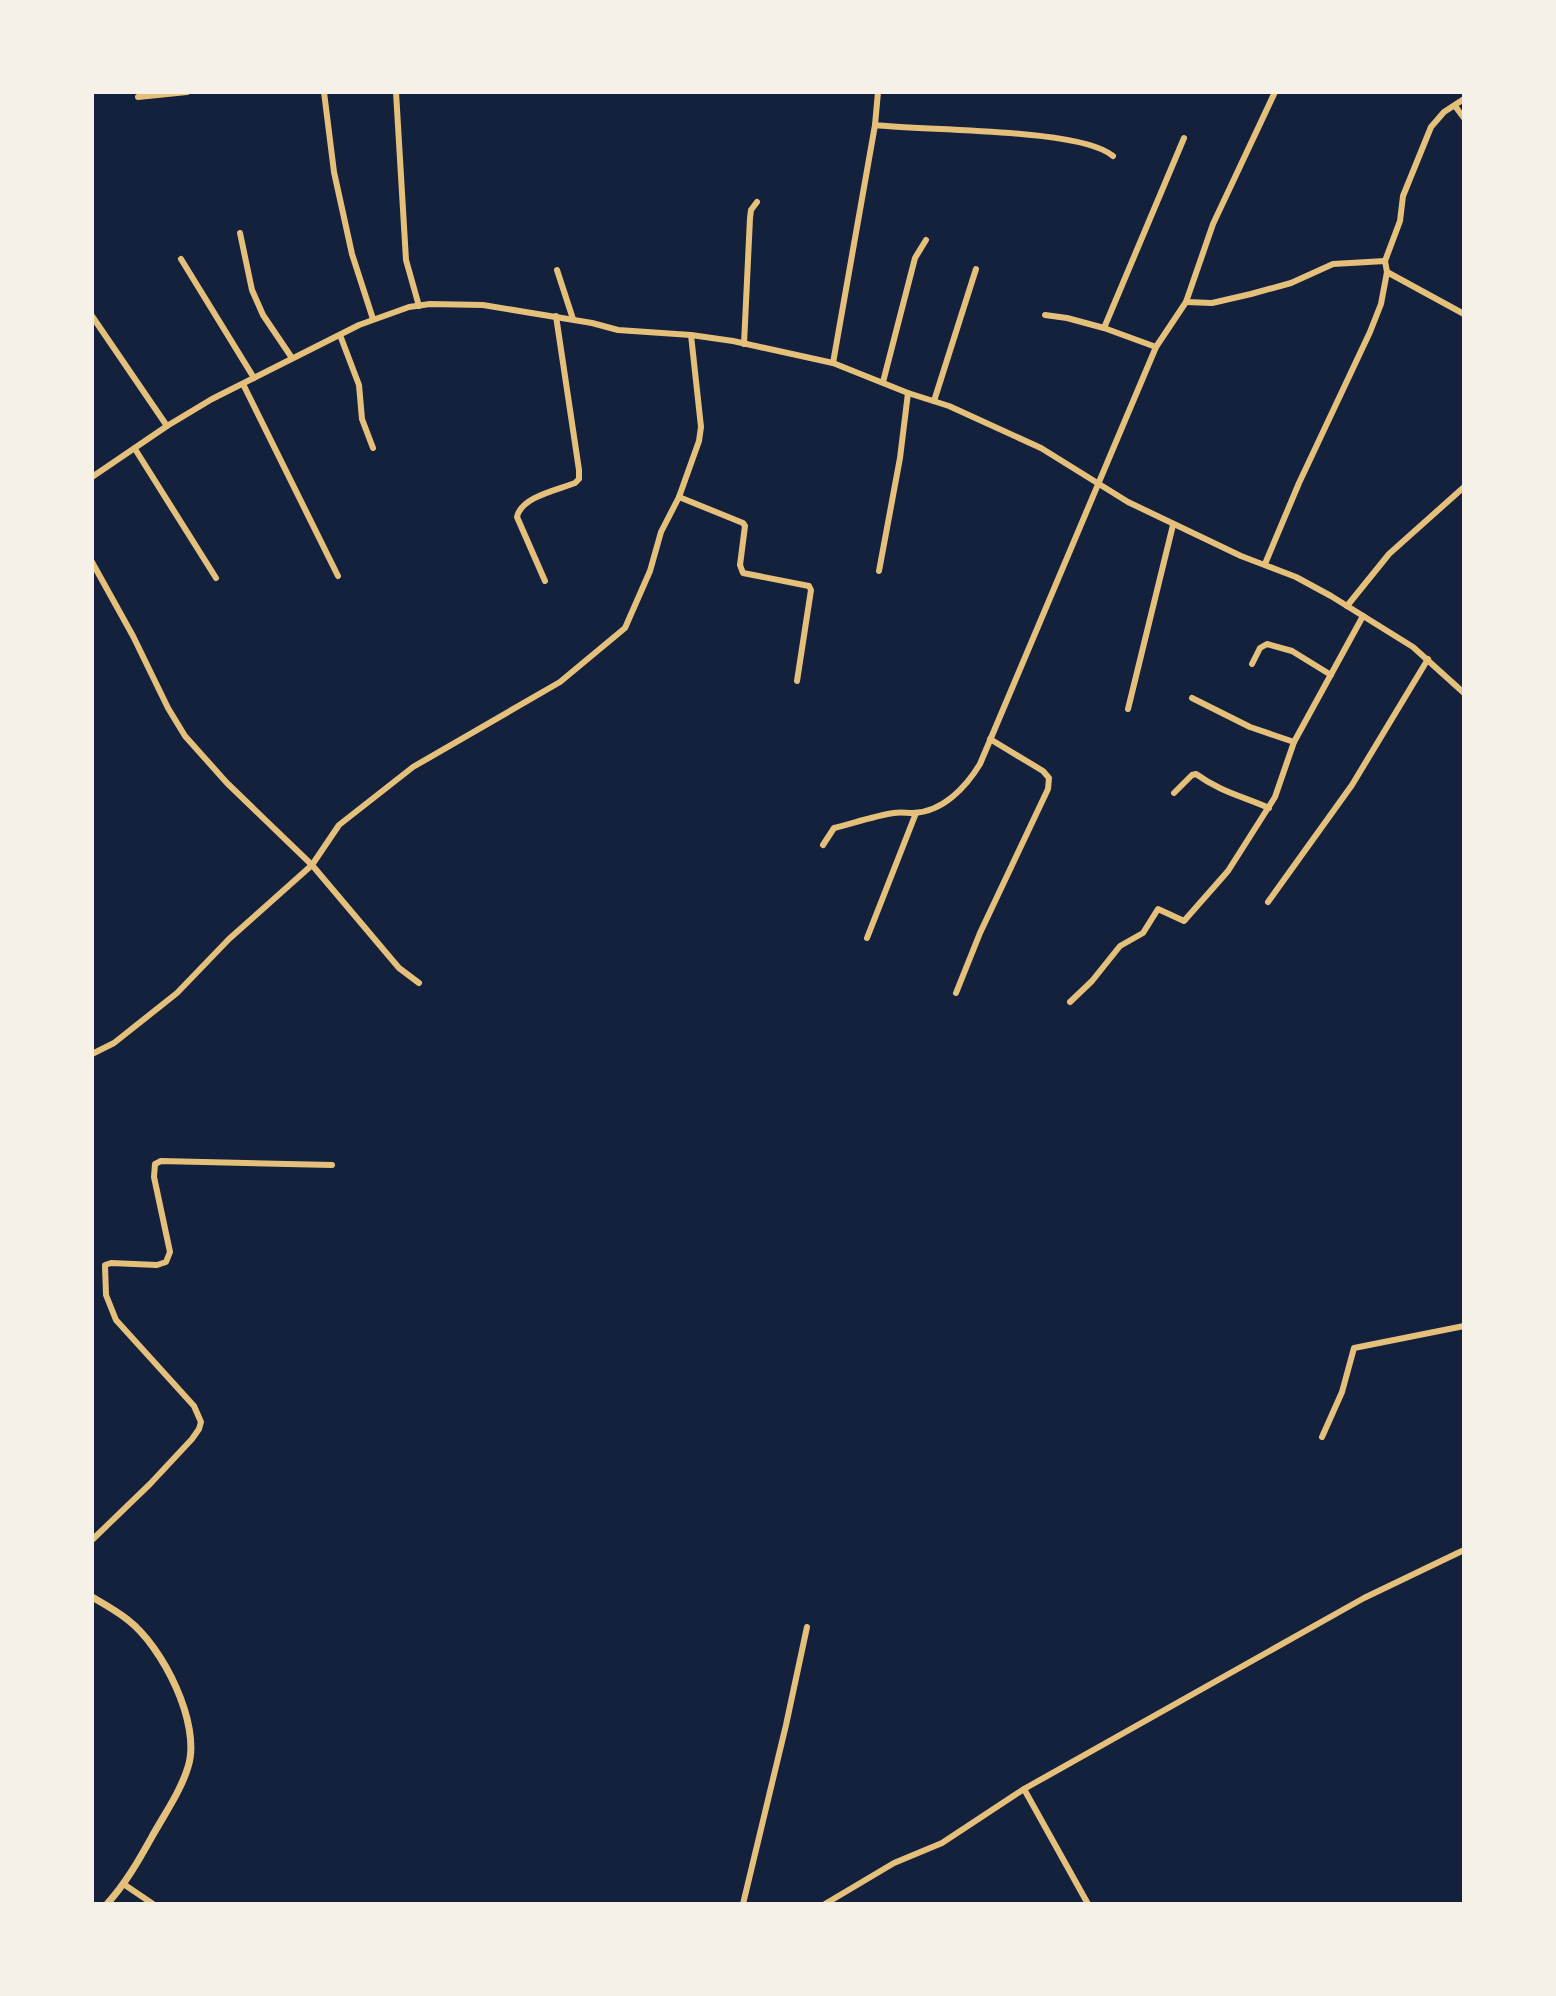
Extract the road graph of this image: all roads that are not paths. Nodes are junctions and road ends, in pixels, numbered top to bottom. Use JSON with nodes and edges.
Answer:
{"nodes":[{"id":1,"x":187,"y":92,"type":"edge"},
{"id":2,"x":324,"y":92,"type":"edge"},
{"id":3,"x":396,"y":92,"type":"edge"},
{"id":4,"x":878,"y":92,"type":"edge"},
{"id":5,"x":1275,"y":92,"type":"edge"},
{"id":6,"x":138,"y":97,"type":"dead end"},
{"id":7,"x":1464,"y":99,"type":"edge"},
{"id":8,"x":1455,"y":106,"type":"junction"},
{"id":9,"x":1464,"y":118,"type":"edge"},
{"id":10,"x":875,"y":125,"type":"junction"},
{"id":11,"x":1184,"y":138,"type":"dead end"},
{"id":12,"x":1113,"y":156,"type":"dead end"},
{"id":13,"x":757,"y":202,"type":"dead end"},
{"id":14,"x":240,"y":233,"type":"dead end"},
{"id":15,"x":926,"y":240,"type":"dead end"},
{"id":16,"x":181,"y":259,"type":"dead end"},
{"id":17,"x":1385,"y":261,"type":"junction"},
{"id":18,"x":976,"y":269,"type":"dead end"},
{"id":19,"x":557,"y":270,"type":"dead end"},
{"id":20,"x":1387,"y":272,"type":"junction"},
{"id":21,"x":1186,"y":302,"type":"junction"},
{"id":22,"x":419,"y":306,"type":"junction"},
{"id":23,"x":1464,"y":314,"type":"edge"},
{"id":24,"x":1045,"y":315,"type":"dead end"},
{"id":25,"x":92,"y":316,"type":"edge"},
{"id":26,"x":556,"y":316,"type":"junction"},
{"id":27,"x":373,"y":319,"type":"junction"},
{"id":28,"x":573,"y":319,"type":"junction"},
{"id":29,"x":1104,"y":328,"type":"junction"},
{"id":30,"x":340,"y":335,"type":"junction"},
{"id":31,"x":691,"y":335,"type":"junction"},
{"id":32,"x":744,"y":344,"type":"junction"},
{"id":33,"x":1156,"y":347,"type":"junction"},
{"id":34,"x":292,"y":358,"type":"junction"},
{"id":35,"x":833,"y":363,"type":"junction"},
{"id":36,"x":254,"y":378,"type":"junction"},
{"id":37,"x":883,"y":382,"type":"junction"},
{"id":38,"x":243,"y":384,"type":"junction"},
{"id":39,"x":908,"y":393,"type":"junction"},
{"id":40,"x":934,"y":401,"type":"junction"},
{"id":41,"x":167,"y":426,"type":"junction"},
{"id":42,"x":373,"y":448,"type":"dead end"},
{"id":43,"x":135,"y":449,"type":"junction"},
{"id":44,"x":92,"y":477,"type":"edge"},
{"id":45,"x":1097,"y":483,"type":"junction"},
{"id":46,"x":1464,"y":487,"type":"edge"},
{"id":47,"x":679,"y":497,"type":"junction"},
{"id":48,"x":1173,"y":525,"type":"junction"},
{"id":49,"x":92,"y":562,"type":"edge"},
{"id":50,"x":1265,"y":564,"type":"junction"},
{"id":51,"x":879,"y":571,"type":"dead end"},
{"id":52,"x":338,"y":576,"type":"dead end"},
{"id":53,"x":216,"y":578,"type":"dead end"},
{"id":54,"x":545,"y":581,"type":"dead end"},
{"id":55,"x":1347,"y":606,"type":"junction"},
{"id":56,"x":1363,"y":616,"type":"junction"},
{"id":57,"x":1428,"y":659,"type":"junction"},
{"id":58,"x":1252,"y":664,"type":"dead end"},
{"id":59,"x":1331,"y":675,"type":"junction"},
{"id":60,"x":797,"y":681,"type":"dead end"},
{"id":61,"x":1464,"y":693,"type":"edge"},
{"id":62,"x":1192,"y":698,"type":"dead end"},
{"id":63,"x":1128,"y":709,"type":"dead end"},
{"id":64,"x":990,"y":739,"type":"junction"},
{"id":65,"x":1294,"y":742,"type":"junction"},
{"id":66,"x":1174,"y":793,"type":"dead end"},
{"id":67,"x":1269,"y":808,"type":"junction"},
{"id":68,"x":916,"y":813,"type":"junction"},
{"id":69,"x":823,"y":845,"type":"dead end"},
{"id":70,"x":312,"y":865,"type":"junction"},
{"id":71,"x":1268,"y":902,"type":"dead end"},
{"id":72,"x":867,"y":938,"type":"dead end"},
{"id":73,"x":419,"y":983,"type":"dead end"},
{"id":74,"x":956,"y":993,"type":"dead end"},
{"id":75,"x":1070,"y":1002,"type":"dead end"},
{"id":76,"x":92,"y":1054,"type":"edge"},
{"id":77,"x":332,"y":1165,"type":"dead end"},
{"id":78,"x":1464,"y":1326,"type":"edge"},
{"id":79,"x":1322,"y":1437,"type":"dead end"},
{"id":80,"x":92,"y":1540,"type":"edge"},
{"id":81,"x":1464,"y":1550,"type":"edge"},
{"id":82,"x":92,"y":1597,"type":"edge"},
{"id":83,"x":807,"y":1627,"type":"dead end"},
{"id":84,"x":1024,"y":1789,"type":"junction"},
{"id":85,"x":125,"y":1885,"type":"junction"},
{"id":86,"x":107,"y":1904,"type":"edge"},
{"id":87,"x":153,"y":1904,"type":"edge"},
{"id":88,"x":743,"y":1904,"type":"edge"},
{"id":89,"x":825,"y":1904,"type":"edge"},
{"id":90,"x":1088,"y":1904,"type":"edge"}],
"edges":[{"from":1,"to":6,"type":"street"},
{"from":2,"to":27,"type":"street"},
{"from":3,"to":22,"type":"street"},
{"from":4,"to":10,"type":"street"},
{"from":5,"to":21,"type":"street"},
{"from":7,"to":8,"type":"street"},
{"from":8,"to":9,"type":"street"},
{"from":8,"to":17,"type":"street"},
{"from":10,"to":12,"type":"street"},
{"from":10,"to":35,"type":"street"},
{"from":11,"to":29,"type":"street"},
{"from":13,"to":32,"type":"street"},
{"from":14,"to":34,"type":"street"},
{"from":15,"to":37,"type":"street"},
{"from":16,"to":36,"type":"street"},
{"from":17,"to":20,"type":"street"},
{"from":17,"to":21,"type":"street"},
{"from":18,"to":40,"type":"street"},
{"from":19,"to":28,"type":"street"},
{"from":20,"to":23,"type":"street"},
{"from":20,"to":50,"type":"street"},
{"from":21,"to":33,"type":"street"},
{"from":22,"to":26,"type":"street"},
{"from":22,"to":27,"type":"street"},
{"from":24,"to":29,"type":"street"},
{"from":25,"to":41,"type":"street"},
{"from":26,"to":28,"type":"street"},
{"from":26,"to":54,"type":"street"},
{"from":27,"to":30,"type":"street"},
{"from":28,"to":31,"type":"street"},
{"from":29,"to":33,"type":"street"},
{"from":30,"to":34,"type":"street"},
{"from":30,"to":42,"type":"street"},
{"from":31,"to":32,"type":"street"},
{"from":31,"to":47,"type":"street"},
{"from":32,"to":35,"type":"street"},
{"from":33,"to":45,"type":"street"},
{"from":34,"to":36,"type":"street"},
{"from":35,"to":37,"type":"street"},
{"from":36,"to":38,"type":"street"},
{"from":37,"to":39,"type":"street"},
{"from":38,"to":41,"type":"street"},
{"from":38,"to":52,"type":"street"},
{"from":39,"to":40,"type":"street"},
{"from":39,"to":51,"type":"street"},
{"from":40,"to":45,"type":"street"},
{"from":41,"to":43,"type":"street"},
{"from":43,"to":44,"type":"street"},
{"from":43,"to":53,"type":"street"},
{"from":45,"to":48,"type":"street"},
{"from":45,"to":64,"type":"street"},
{"from":46,"to":55,"type":"street"},
{"from":47,"to":60,"type":"street"},
{"from":47,"to":70,"type":"street"},
{"from":48,"to":50,"type":"street"},
{"from":48,"to":63,"type":"street"},
{"from":49,"to":70,"type":"street"},
{"from":50,"to":55,"type":"street"},
{"from":55,"to":56,"type":"street"},
{"from":56,"to":57,"type":"street"},
{"from":56,"to":59,"type":"street"},
{"from":57,"to":61,"type":"street"},
{"from":57,"to":71,"type":"street"},
{"from":58,"to":59,"type":"street"},
{"from":59,"to":65,"type":"street"},
{"from":62,"to":65,"type":"street"},
{"from":64,"to":68,"type":"street"},
{"from":64,"to":74,"type":"street"},
{"from":65,"to":67,"type":"street"},
{"from":66,"to":67,"type":"street"},
{"from":67,"to":75,"type":"street"},
{"from":68,"to":69,"type":"street"},
{"from":68,"to":72,"type":"street"},
{"from":70,"to":73,"type":"street"},
{"from":70,"to":76,"type":"street"},
{"from":77,"to":80,"type":"street"},
{"from":78,"to":79,"type":"street"},
{"from":81,"to":84,"type":"street"},
{"from":82,"to":85,"type":"street"},
{"from":83,"to":88,"type":"street"},
{"from":84,"to":89,"type":"street"},
{"from":84,"to":90,"type":"street"},
{"from":85,"to":86,"type":"street"},
{"from":85,"to":87,"type":"street"}]}
